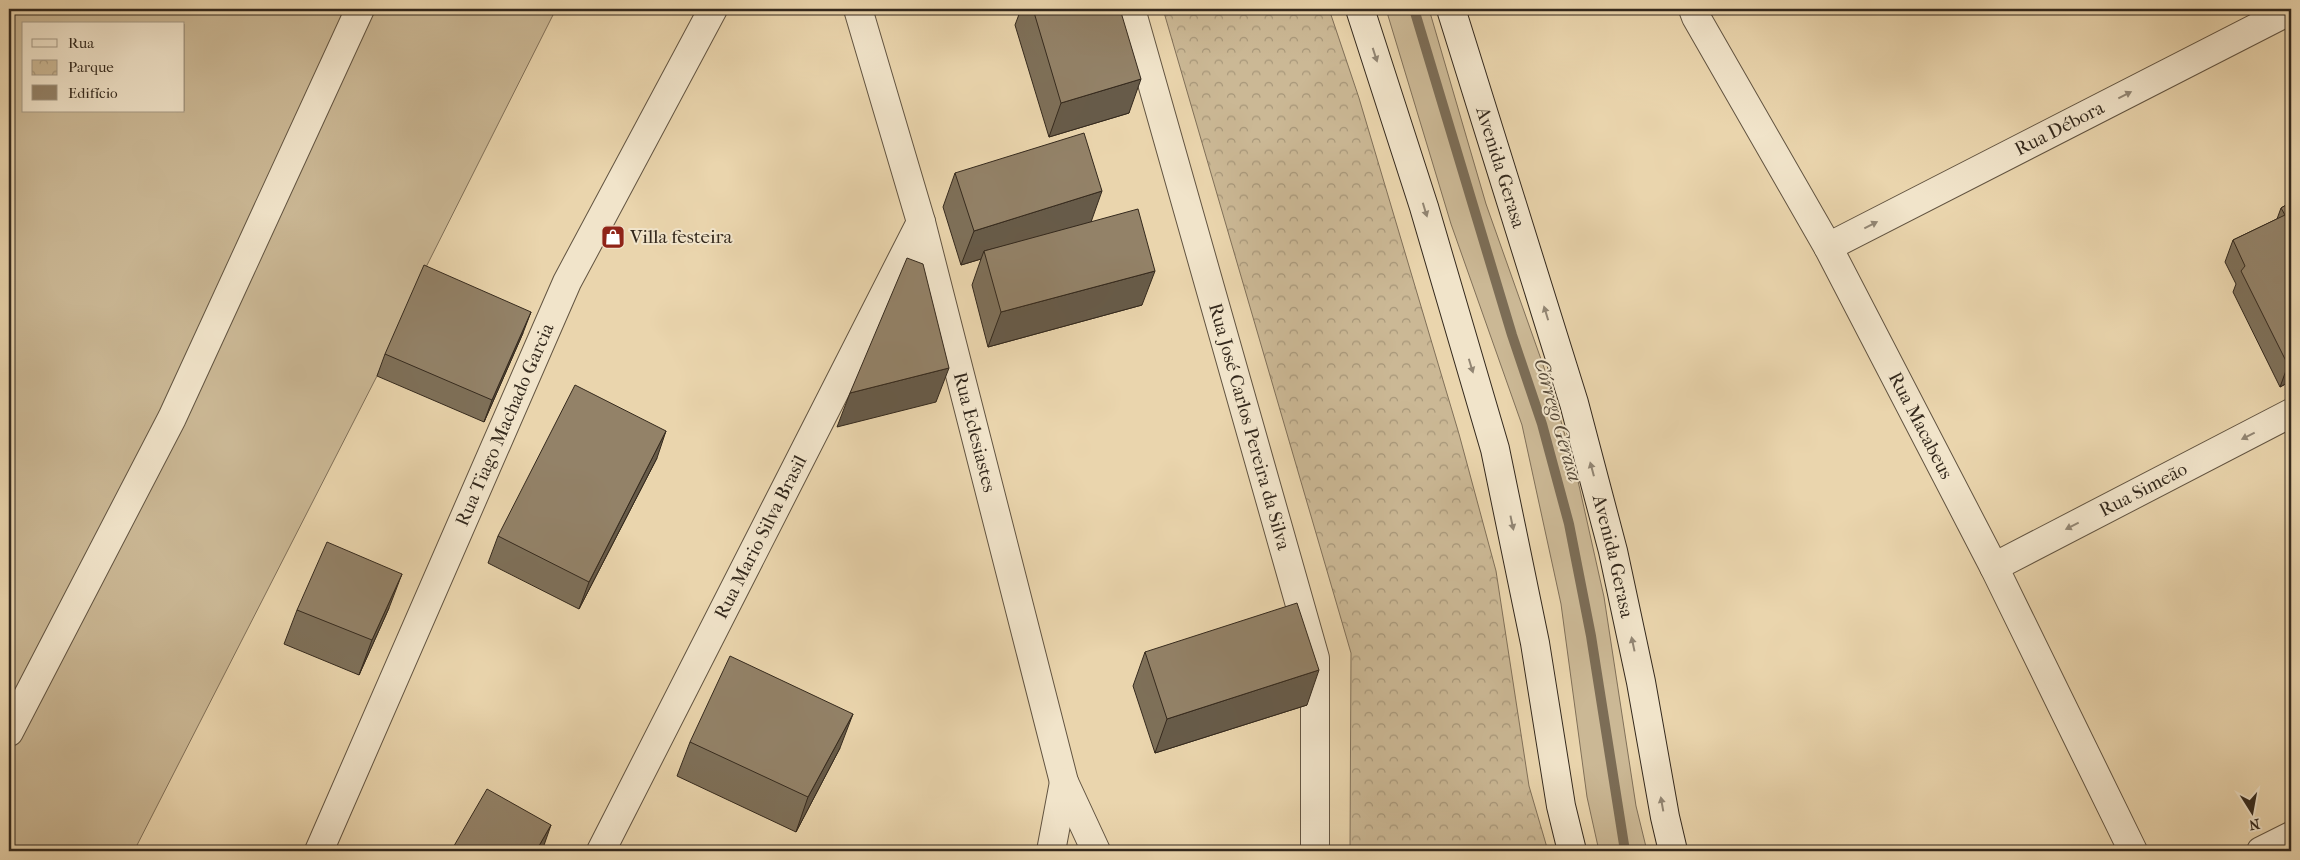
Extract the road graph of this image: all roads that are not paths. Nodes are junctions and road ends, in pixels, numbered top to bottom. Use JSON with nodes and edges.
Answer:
{"nodes":[{"id":1,"x":360,"y":9,"type":"edge"},
{"id":2,"x":713,"y":9,"type":"edge"},
{"id":3,"x":858,"y":9,"type":"edge"},
{"id":4,"x":1131,"y":9,"type":"edge"},
{"id":5,"x":1360,"y":9,"type":"edge"},
{"id":6,"x":1452,"y":9,"type":"edge"},
{"id":7,"x":1693,"y":9,"type":"edge"},
{"id":8,"x":2291,"y":10,"type":"edge"},
{"id":9,"x":921,"y":222,"type":"junction"},
{"id":10,"x":1828,"y":247,"type":"junction"},
{"id":11,"x":2291,"y":414,"type":"edge"},
{"id":12,"x":1994,"y":566,"type":"junction"},
{"id":13,"x":9,"y":732,"type":"edge"},
{"id":14,"x":1064,"y":782,"type":"junction"},
{"id":15,"x":2291,"y":836,"type":"edge"},
{"id":16,"x":319,"y":851,"type":"edge"},
{"id":17,"x":601,"y":851,"type":"edge"},
{"id":18,"x":1051,"y":851,"type":"edge"},
{"id":19,"x":1096,"y":851,"type":"edge"},
{"id":20,"x":1315,"y":851,"type":"edge"},
{"id":21,"x":1572,"y":851,"type":"edge"},
{"id":22,"x":1673,"y":851,"type":"edge"},
{"id":23,"x":2133,"y":851,"type":"edge"},
{"id":24,"x":2261,"y":851,"type":"edge"}],
"edges":[{"from":1,"to":13,"type":"street"},
{"from":2,"to":16,"type":"street","name":"Rua Tiago Machado Garcia"},
{"from":3,"to":9,"type":"street","name":"Rua Eclesiastes"},
{"from":4,"to":20,"type":"street","name":"Rua José Carlos Pereira da Silva"},
{"from":5,"to":21,"type":"street","one_way":true},
{"from":22,"to":6,"type":"street","name":"Avenida Gerasa","one_way":true},
{"from":7,"to":10,"type":"street","name":"Rua Macabeus"},
{"from":10,"to":8,"type":"street","name":"Rua Débora","one_way":true},
{"from":9,"to":14,"type":"street","name":"Rua Eclesiastes"},
{"from":9,"to":17,"type":"street","name":"Rua Mario Silva Brasil"},
{"from":10,"to":12,"type":"street","name":"Rua Macabeus"},
{"from":11,"to":12,"type":"street","name":"Rua Simeão","one_way":true},
{"from":12,"to":23,"type":"street","name":"Rua Macabeus"},
{"from":14,"to":18,"type":"street"},
{"from":14,"to":19,"type":"street","name":"Rua Eclesiastes"},
{"from":15,"to":24,"type":"street"}]}
